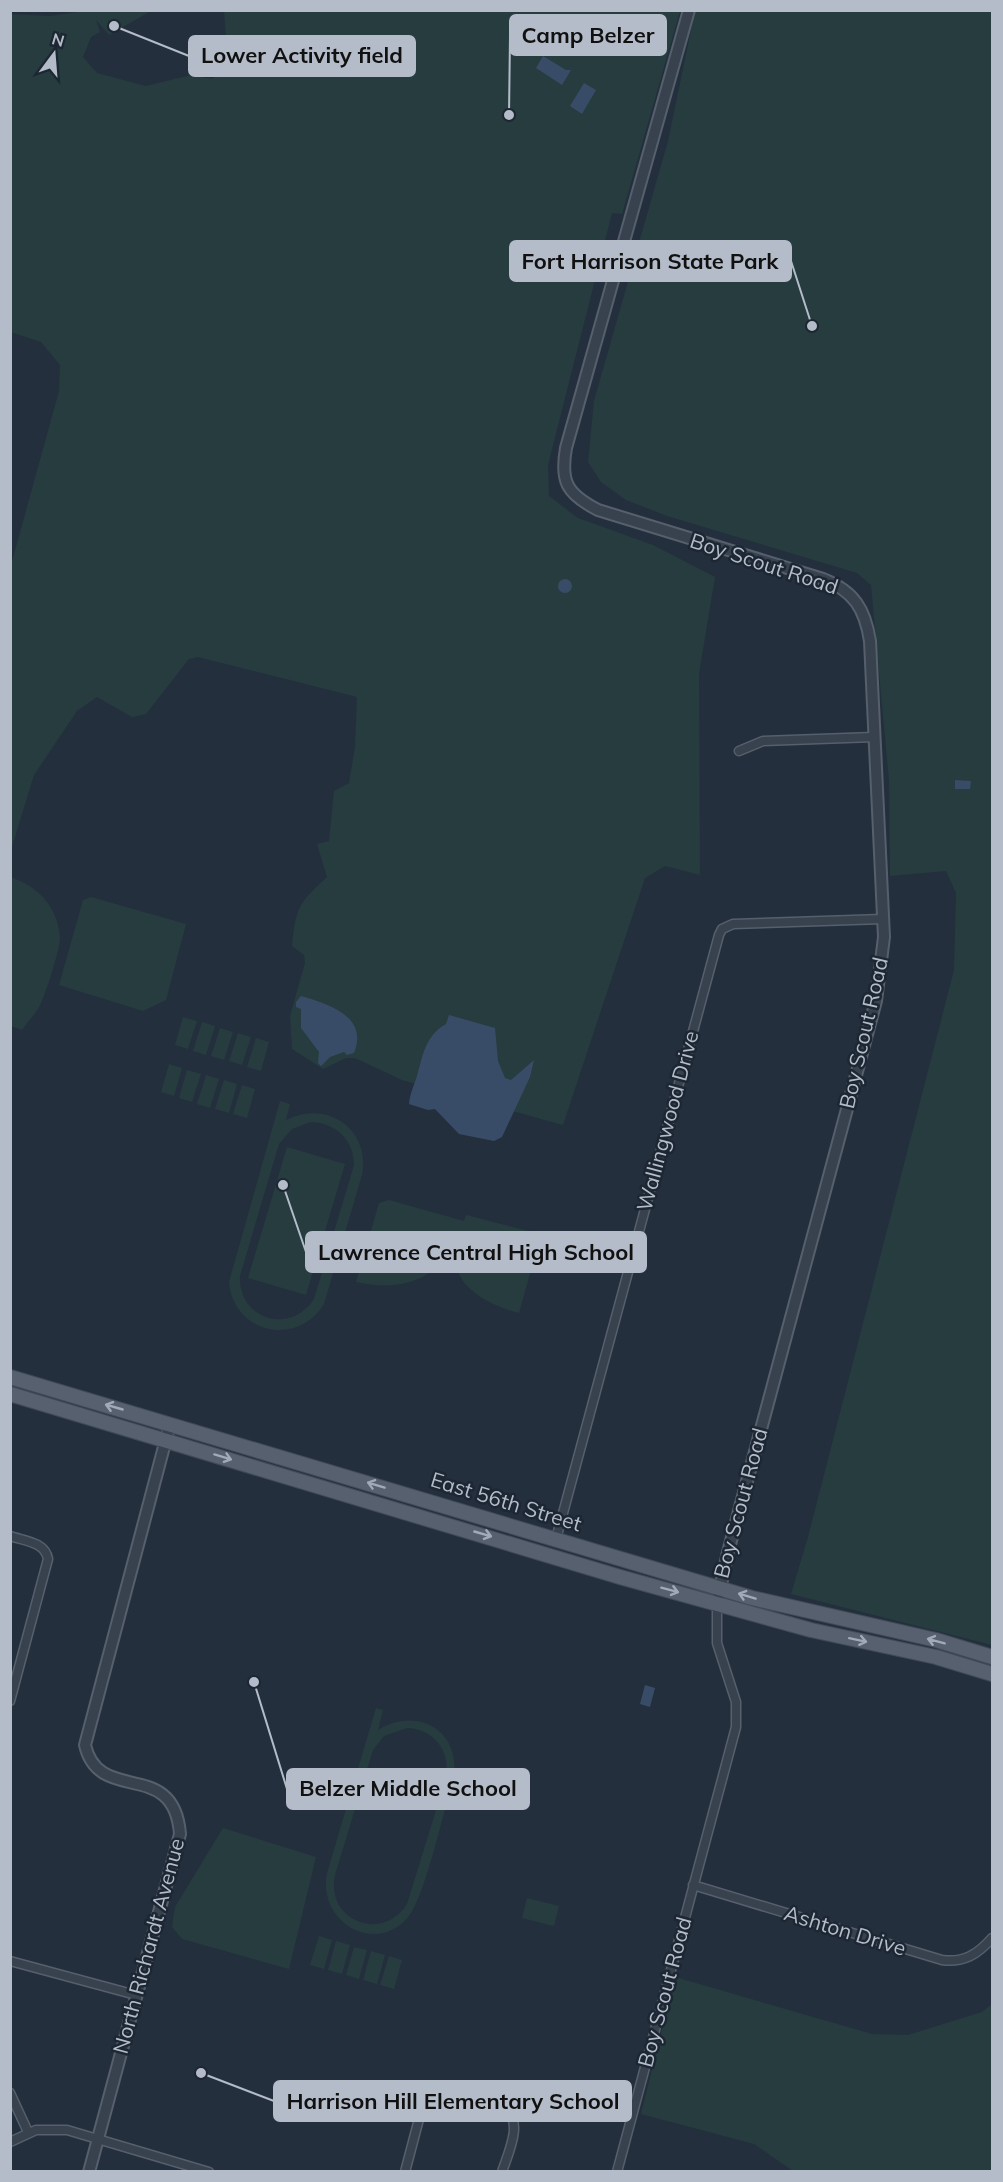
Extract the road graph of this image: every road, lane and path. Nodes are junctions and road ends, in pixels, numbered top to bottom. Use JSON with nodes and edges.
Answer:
{"nodes":[{"id":1,"x":689,"y":10,"type":"edge"},
{"id":2,"x":874,"y":737,"type":"junction"},
{"id":3,"x":739,"y":751,"type":"dead end"},
{"id":4,"x":883,"y":919,"type":"junction"},
{"id":5,"x":10,"y":1377,"type":"edge"},
{"id":6,"x":10,"y":1394,"type":"edge"},
{"id":7,"x":170,"y":1424,"type":"junction"},
{"id":8,"x":167,"y":1440,"type":"junction"},
{"id":9,"x":432,"y":1502,"type":"junction"},
{"id":10,"x":427,"y":1518,"type":"junction"},
{"id":11,"x":10,"y":1536,"type":"edge"},
{"id":12,"x":556,"y":1539,"type":"junction"},
{"id":13,"x":719,"y":1588,"type":"junction"},
{"id":14,"x":717,"y":1603,"type":"junction"},
{"id":15,"x":993,"y":1657,"type":"edge"},
{"id":16,"x":993,"y":1674,"type":"edge"},
{"id":17,"x":11,"y":1694,"type":"edge"},
{"id":18,"x":693,"y":1885,"type":"junction"},
{"id":19,"x":993,"y":1938,"type":"edge"},
{"id":20,"x":10,"y":1961,"type":"edge"},
{"id":21,"x":136,"y":1995,"type":"junction"},
{"id":22,"x":10,"y":2093,"type":"edge"},
{"id":23,"x":28,"y":2132,"type":"junction"},
{"id":24,"x":98,"y":2138,"type":"junction"},
{"id":25,"x":10,"y":2142,"type":"edge"},
{"id":26,"x":90,"y":2172,"type":"edge"},
{"id":27,"x":209,"y":2172,"type":"edge"},
{"id":28,"x":405,"y":2172,"type":"edge"},
{"id":29,"x":502,"y":2172,"type":"edge"},
{"id":30,"x":617,"y":2172,"type":"edge"}],
"edges":[{"from":1,"to":2,"type":"street","name":"Boy Scout Road"},
{"from":2,"to":3,"type":"street"},
{"from":2,"to":4,"type":"street","name":"Boy Scout Road"},
{"from":4,"to":12,"type":"street","name":"Wallingwood Drive"},
{"from":4,"to":13,"type":"street","name":"Boy Scout Road"},
{"from":7,"to":5,"type":"main road","name":"East 56th Street","one_way":true},
{"from":6,"to":8,"type":"main road","name":"East 56th Street"},
{"from":7,"to":8,"type":"street","name":"North Richardt Avenue"},
{"from":9,"to":7,"type":"main road","name":"East 56th Street","one_way":true},
{"from":8,"to":10,"type":"main road","name":"East 56th Street","one_way":true},
{"from":8,"to":21,"type":"street","name":"North Richardt Avenue"},
{"from":9,"to":10,"type":"street"},
{"from":9,"to":12,"type":"main road","name":"East 56th Street"},
{"from":10,"to":14,"type":"main road","name":"East 56th Street","one_way":true},
{"from":11,"to":17,"type":"street"},
{"from":12,"to":13,"type":"main road","name":"East 56th Street"},
{"from":13,"to":14,"type":"street","name":"Boy Scout Road"},
{"from":15,"to":13,"type":"main road","name":"East 56th Street","one_way":true},
{"from":14,"to":16,"type":"main road","name":"East 56th Street","one_way":true},
{"from":14,"to":18,"type":"street","name":"Boy Scout Road"},
{"from":18,"to":19,"type":"street","name":"Ashton Drive"},
{"from":18,"to":30,"type":"street","name":"Boy Scout Road"},
{"from":20,"to":21,"type":"street"},
{"from":21,"to":24,"type":"street","name":"North Richardt Avenue"},
{"from":22,"to":23,"type":"street"},
{"from":23,"to":24,"type":"street"},
{"from":23,"to":25,"type":"street"},
{"from":24,"to":26,"type":"street","name":"North Richardt Avenue"},
{"from":24,"to":27,"type":"street"},
{"from":28,"to":29,"type":"street"}]}
